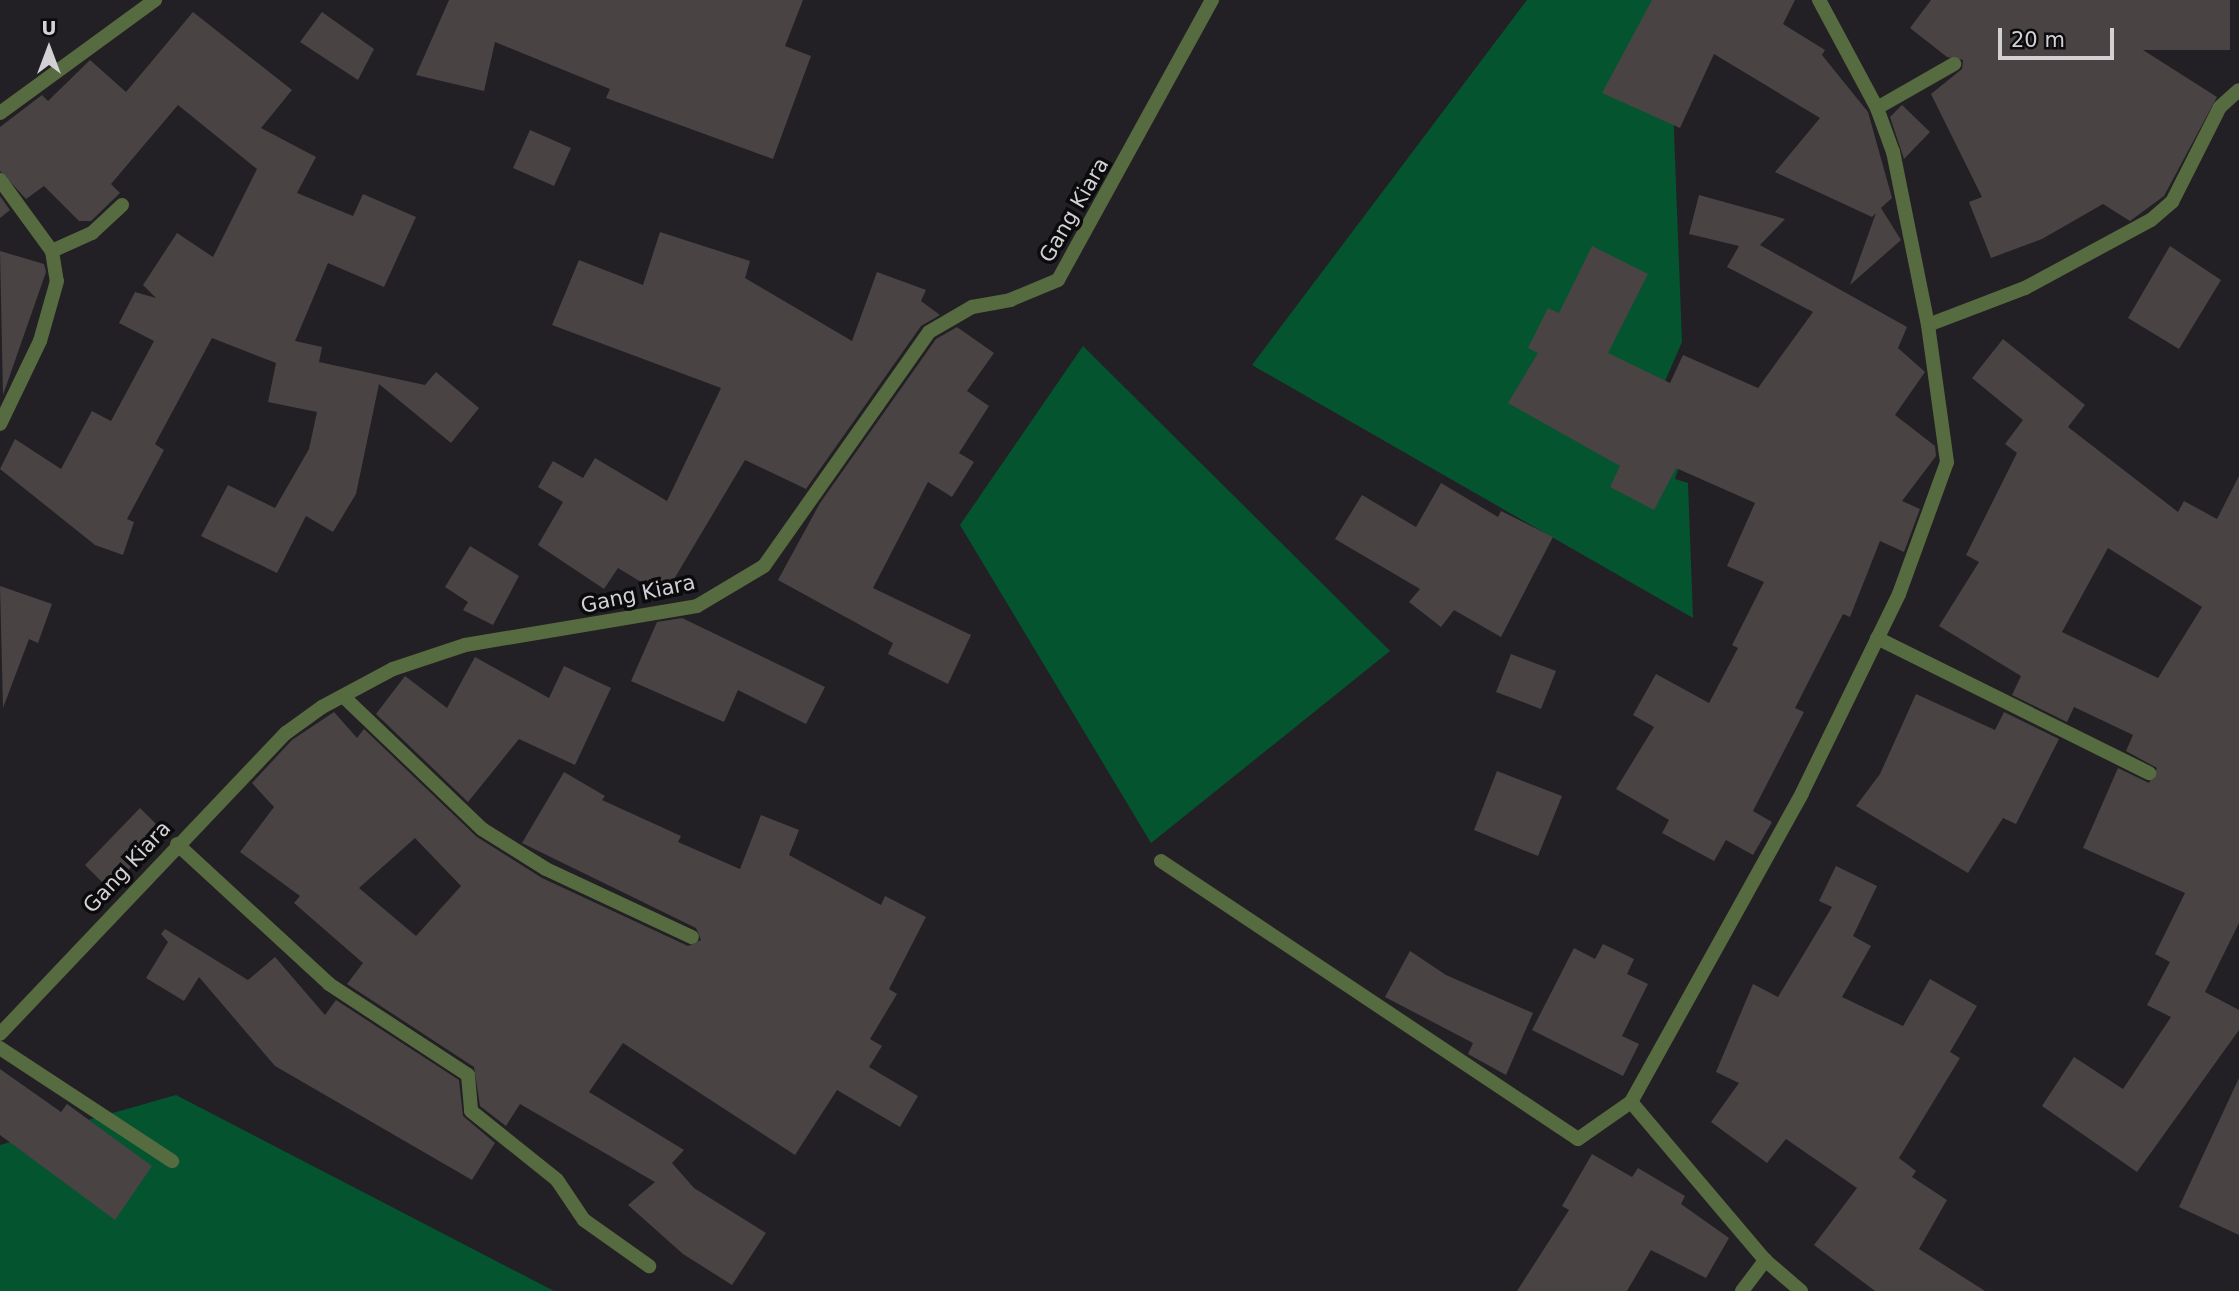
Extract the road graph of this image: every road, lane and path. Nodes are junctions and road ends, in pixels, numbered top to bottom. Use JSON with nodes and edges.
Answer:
{"nodes":[{"id":1,"x":155,"y":0,"type":"edge"},
{"id":2,"x":1212,"y":0,"type":"edge"},
{"id":3,"x":1819,"y":0,"type":"edge"},
{"id":4,"x":1954,"y":64,"type":"dead end"},
{"id":5,"x":2239,"y":90,"type":"edge"},
{"id":6,"x":1877,"y":108,"type":"junction"},
{"id":7,"x":0,"y":113,"type":"edge"},
{"id":8,"x":0,"y":180,"type":"edge"},
{"id":9,"x":122,"y":205,"type":"dead end"},
{"id":10,"x":52,"y":251,"type":"junction"},
{"id":11,"x":1928,"y":325,"type":"junction"},
{"id":12,"x":0,"y":424,"type":"edge"},
{"id":13,"x":1877,"y":638,"type":"junction"},
{"id":14,"x":346,"y":699,"type":"junction"},
{"id":15,"x":2150,"y":773,"type":"dead end"},
{"id":16,"x":177,"y":844,"type":"junction"},
{"id":17,"x":1161,"y":861,"type":"dead end"},
{"id":18,"x":692,"y":937,"type":"dead end"},
{"id":19,"x":0,"y":1034,"type":"edge"},
{"id":20,"x":0,"y":1048,"type":"edge"},
{"id":21,"x":1631,"y":1102,"type":"junction"},
{"id":22,"x":172,"y":1161,"type":"dead end"},
{"id":23,"x":1765,"y":1261,"type":"junction"},
{"id":24,"x":649,"y":1266,"type":"dead end"},
{"id":25,"x":1742,"y":1291,"type":"edge"},
{"id":26,"x":1801,"y":1291,"type":"edge"}],
"edges":[{"from":1,"to":7,"type":"street"},
{"from":2,"to":14,"type":"street","name":"Gang Kiara"},
{"from":3,"to":6,"type":"street"},
{"from":4,"to":6,"type":"street"},
{"from":5,"to":11,"type":"street"},
{"from":6,"to":11,"type":"street"},
{"from":8,"to":10,"type":"street"},
{"from":9,"to":10,"type":"street"},
{"from":10,"to":12,"type":"street"},
{"from":11,"to":13,"type":"street"},
{"from":13,"to":15,"type":"street"},
{"from":13,"to":21,"type":"street"},
{"from":14,"to":16,"type":"street","name":"Gang Kiara"},
{"from":14,"to":18,"type":"street"},
{"from":16,"to":19,"type":"street","name":"Gang Kiara"},
{"from":16,"to":24,"type":"street"},
{"from":17,"to":21,"type":"street"},
{"from":20,"to":22,"type":"street"},
{"from":21,"to":23,"type":"street"},
{"from":23,"to":25,"type":"street"},
{"from":23,"to":26,"type":"street"}]}
